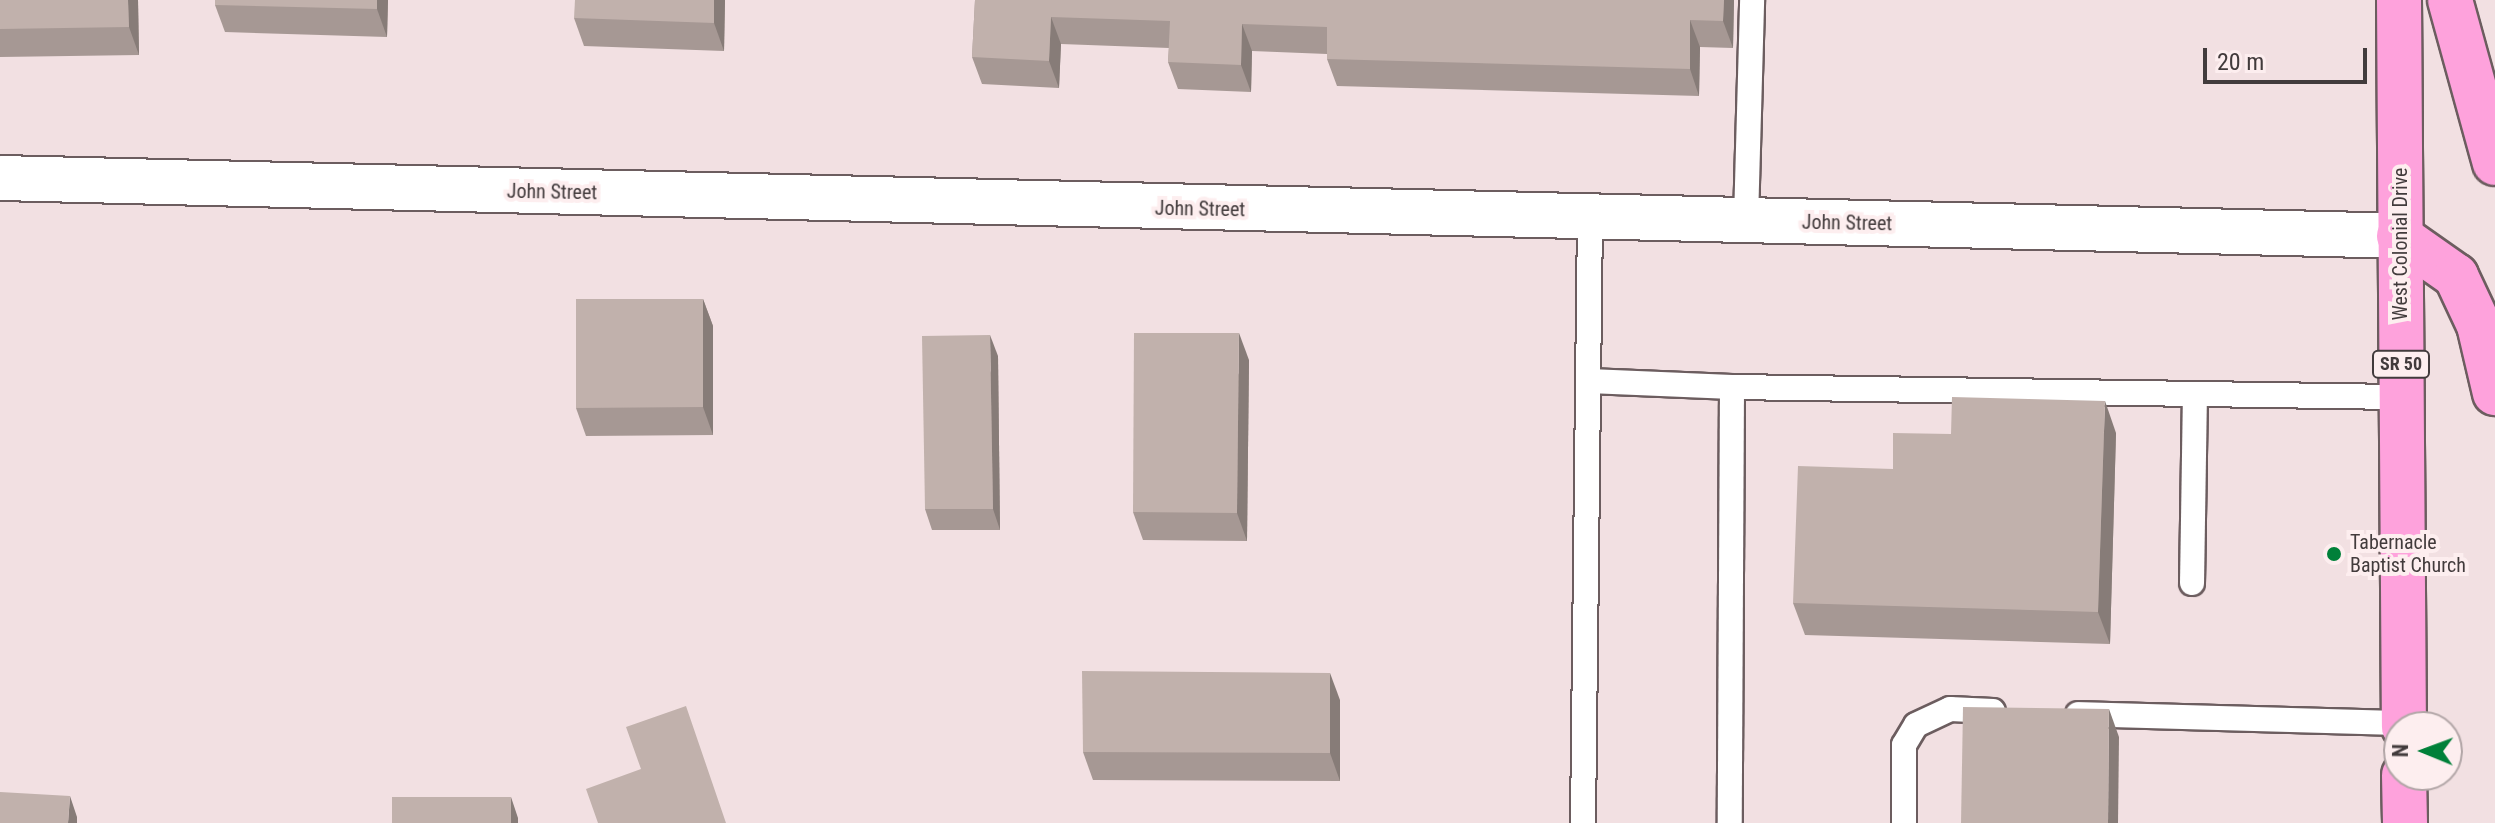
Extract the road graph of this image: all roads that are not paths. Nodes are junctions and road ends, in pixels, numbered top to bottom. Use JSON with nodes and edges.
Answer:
{"nodes":[{"id":1,"x":1752,"y":0,"type":"edge"},
{"id":2,"x":2399,"y":0,"type":"edge"},
{"id":3,"x":2450,"y":0,"type":"edge"},
{"id":4,"x":2495,"y":163,"type":"edge"},
{"id":5,"x":0,"y":178,"type":"edge"},
{"id":6,"x":1590,"y":219,"type":"junction"},
{"id":7,"x":1746,"y":220,"type":"junction"},
{"id":8,"x":2399,"y":236,"type":"junction"},
{"id":9,"x":1589,"y":381,"type":"junction"},
{"id":10,"x":1732,"y":387,"type":"junction"},
{"id":11,"x":2495,"y":393,"type":"edge"},
{"id":12,"x":2195,"y":395,"type":"junction"},
{"id":13,"x":2401,"y":397,"type":"junction"},
{"id":14,"x":2192,"y":583,"type":"dead end"},
{"id":15,"x":2404,"y":711,"type":"edge"},
{"id":16,"x":2014,"y":712,"type":"edge"},
{"id":17,"x":2046,"y":713,"type":"edge"},
{"id":18,"x":2383,"y":724,"type":"edge"},
{"id":19,"x":2404,"y":791,"type":"edge"},
{"id":20,"x":1583,"y":823,"type":"edge"},
{"id":21,"x":1730,"y":823,"type":"edge"},
{"id":22,"x":1904,"y":823,"type":"edge"},
{"id":23,"x":2405,"y":823,"type":"edge"}],
"edges":[{"from":1,"to":7,"type":"lane"},
{"from":2,"to":8,"type":"highway","name":"West Colonial Drive","number":"SR 50"},
{"from":3,"to":4,"type":"highway"},
{"from":5,"to":6,"type":"street","name":"John Street"},
{"from":6,"to":7,"type":"street","name":"John Street"},
{"from":6,"to":9,"type":"lane"},
{"from":7,"to":8,"type":"street","name":"John Street"},
{"from":8,"to":11,"type":"highway"},
{"from":8,"to":13,"type":"highway","name":"West Colonial Drive","number":"SR 50"},
{"from":9,"to":10,"type":"lane"},
{"from":9,"to":20,"type":"lane"},
{"from":10,"to":12,"type":"lane"},
{"from":10,"to":21,"type":"lane"},
{"from":12,"to":13,"type":"lane"},
{"from":12,"to":14,"type":"lane"},
{"from":13,"to":15,"type":"highway","name":"West Colonial Drive","number":"SR 50"},
{"from":16,"to":22,"type":"lane"},
{"from":17,"to":18,"type":"lane"},
{"from":19,"to":23,"type":"highway"}]}
